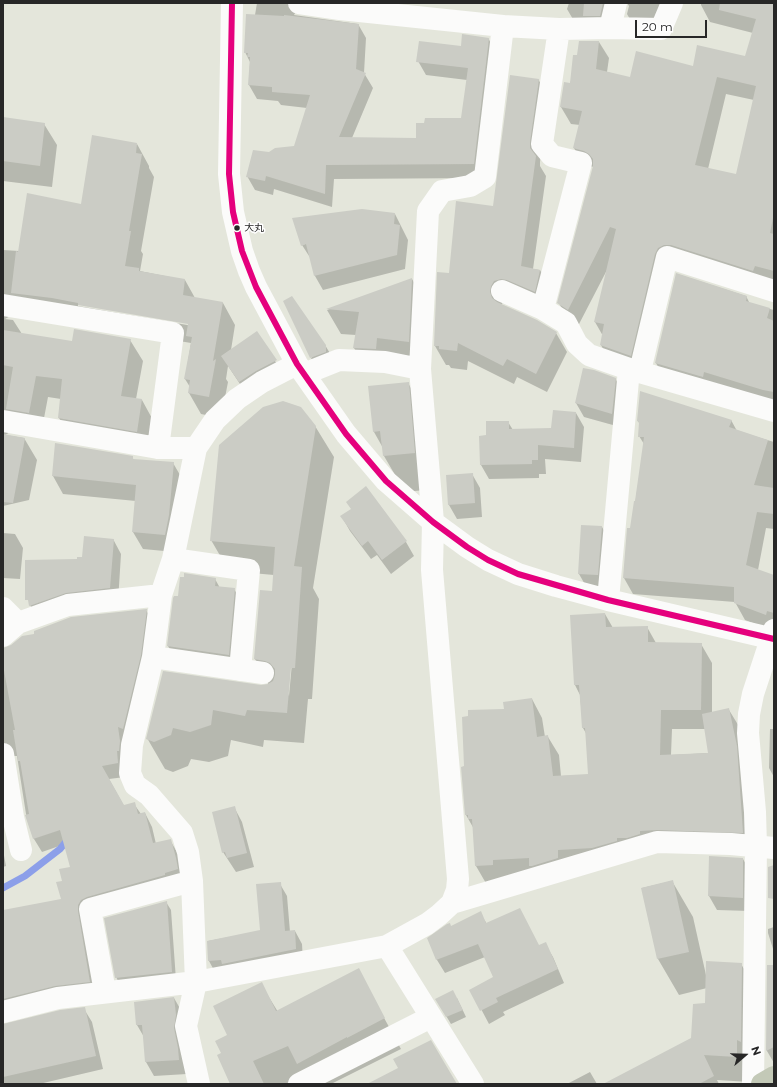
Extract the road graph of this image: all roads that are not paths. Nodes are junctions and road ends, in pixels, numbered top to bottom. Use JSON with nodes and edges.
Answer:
{"nodes":[{"id":1,"x":232,"y":3,"type":"edge"},
{"id":2,"x":299,"y":3,"type":"edge"},
{"id":3,"x":616,"y":3,"type":"edge"},
{"id":4,"x":672,"y":3,"type":"edge"},
{"id":5,"x":341,"y":6,"type":"edge"},
{"id":6,"x":503,"y":26,"type":"junction"},
{"id":7,"x":610,"y":28,"type":"junction"},
{"id":8,"x":559,"y":29,"type":"junction"},
{"id":9,"x":774,"y":290,"type":"edge"},
{"id":10,"x":502,"y":291,"type":"dead end"},
{"id":11,"x":3,"y":305,"type":"edge"},
{"id":12,"x":543,"y":309,"type":"junction"},
{"id":13,"x":300,"y":369,"type":"junction"},
{"id":14,"x":420,"y":369,"type":"junction"},
{"id":15,"x":635,"y":370,"type":"junction"},
{"id":16,"x":774,"y":411,"type":"edge"},
{"id":17,"x":3,"y":421,"type":"edge"},
{"id":18,"x":158,"y":448,"type":"junction"},
{"id":19,"x":196,"y":448,"type":"junction"},
{"id":20,"x":433,"y":522,"type":"junction"},
{"id":21,"x":173,"y":559,"type":"junction"},
{"id":22,"x":161,"y":595,"type":"junction"},
{"id":23,"x":608,"y":600,"type":"junction"},
{"id":24,"x":8,"y":622,"type":"edge"},
{"id":25,"x":773,"y":636,"type":"edge"},
{"id":26,"x":153,"y":657,"type":"junction"},
{"id":27,"x":240,"y":670,"type":"junction"},
{"id":28,"x":263,"y":673,"type":"dead end"},
{"id":29,"x":3,"y":754,"type":"edge"},
{"id":30,"x":8,"y":817,"type":"edge"},
{"id":31,"x":765,"y":847,"type":"edge"},
{"id":32,"x":21,"y":850,"type":"dead end"},
{"id":33,"x":192,"y":881,"type":"junction"},
{"id":34,"x":452,"y":903,"type":"junction"},
{"id":35,"x":387,"y":946,"type":"junction"},
{"id":36,"x":196,"y":982,"type":"junction"},
{"id":37,"x":104,"y":992,"type":"junction"},
{"id":38,"x":3,"y":1012,"type":"edge"},
{"id":39,"x":431,"y":1017,"type":"junction"},
{"id":40,"x":774,"y":1077,"type":"edge"},
{"id":41,"x":199,"y":1084,"type":"edge"},
{"id":42,"x":299,"y":1084,"type":"edge"},
{"id":43,"x":473,"y":1084,"type":"edge"},
{"id":44,"x":753,"y":1084,"type":"edge"},
{"id":45,"x":762,"y":1084,"type":"edge"}],
"edges":[{"from":1,"to":13,"type":"street"},
{"from":2,"to":5,"type":"street"},
{"from":3,"to":7,"type":"street"},
{"from":4,"to":7,"type":"street"},
{"from":5,"to":6,"type":"street"},
{"from":6,"to":8,"type":"street"},
{"from":6,"to":14,"type":"street"},
{"from":7,"to":8,"type":"street"},
{"from":8,"to":12,"type":"street"},
{"from":9,"to":15,"type":"street"},
{"from":10,"to":12,"type":"street"},
{"from":11,"to":18,"type":"street"},
{"from":12,"to":15,"type":"street"},
{"from":13,"to":14,"type":"street"},
{"from":13,"to":19,"type":"street"},
{"from":13,"to":20,"type":"street"},
{"from":14,"to":20,"type":"street"},
{"from":15,"to":16,"type":"street"},
{"from":15,"to":23,"type":"street"},
{"from":17,"to":18,"type":"street"},
{"from":18,"to":19,"type":"street"},
{"from":19,"to":21,"type":"street"},
{"from":20,"to":23,"type":"street"},
{"from":20,"to":34,"type":"street"},
{"from":21,"to":22,"type":"street"},
{"from":21,"to":27,"type":"street"},
{"from":22,"to":24,"type":"street"},
{"from":22,"to":26,"type":"street"},
{"from":23,"to":25,"type":"street"},
{"from":25,"to":31,"type":"street"},
{"from":26,"to":27,"type":"street"},
{"from":26,"to":33,"type":"street"},
{"from":27,"to":28,"type":"street"},
{"from":29,"to":30,"type":"street"},
{"from":30,"to":32,"type":"street"},
{"from":31,"to":34,"type":"street"},
{"from":31,"to":44,"type":"street"},
{"from":33,"to":36,"type":"street"},
{"from":33,"to":37,"type":"street"},
{"from":34,"to":35,"type":"street"},
{"from":35,"to":36,"type":"street"},
{"from":35,"to":39,"type":"street"},
{"from":36,"to":37,"type":"street"},
{"from":36,"to":41,"type":"street"},
{"from":37,"to":38,"type":"street"},
{"from":39,"to":42,"type":"street"},
{"from":39,"to":43,"type":"street"},
{"from":40,"to":45,"type":"main road"}]}
